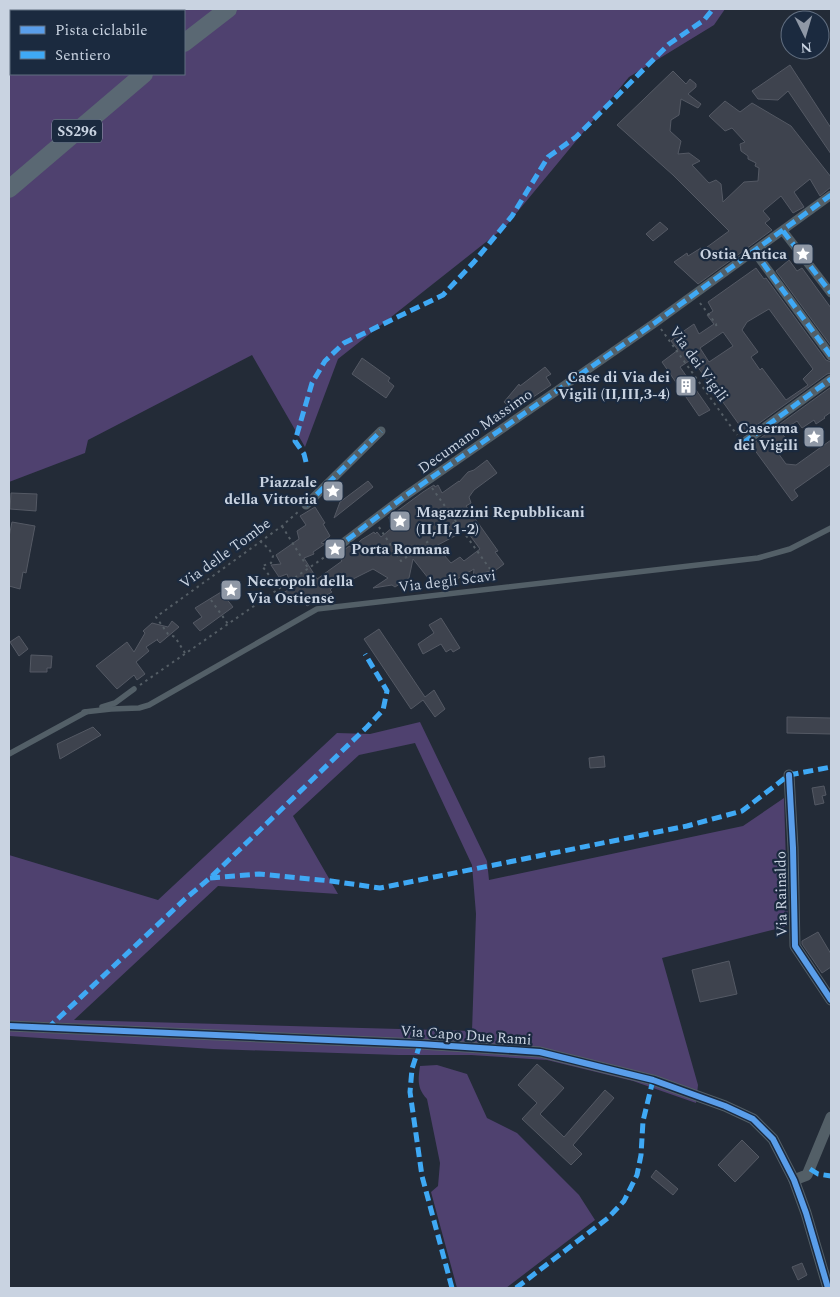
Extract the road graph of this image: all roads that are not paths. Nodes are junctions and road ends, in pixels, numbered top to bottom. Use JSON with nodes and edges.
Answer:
{"nodes":[{"id":1,"x":228,"y":9,"type":"edge"},
{"id":2,"x":185,"y":42,"type":"edge"},
{"id":3,"x":143,"y":75,"type":"edge"},
{"id":4,"x":9,"y":189,"type":"edge"},
{"id":5,"x":831,"y":195,"type":"edge"},
{"id":6,"x":782,"y":231,"type":"junction"},
{"id":7,"x":754,"y":251,"type":"junction"},
{"id":8,"x":831,"y":293,"type":"edge"},
{"id":9,"x":831,"y":356,"type":"edge"},
{"id":10,"x":831,"y":379,"type":"edge"},
{"id":11,"x":381,"y":431,"type":"dead end"},
{"id":12,"x":743,"y":442,"type":"road end"},
{"id":13,"x":306,"y":505,"type":"road end"},
{"id":14,"x":831,"y":528,"type":"edge"},
{"id":15,"x":335,"y":549,"type":"road end"},
{"id":16,"x":134,"y":689,"type":"road end"},
{"id":17,"x":84,"y":712,"type":"junction"},
{"id":18,"x":9,"y":754,"type":"edge"},
{"id":19,"x":789,"y":775,"type":"dead end"},
{"id":20,"x":831,"y":1000,"type":"edge"},
{"id":21,"x":9,"y":1026,"type":"edge"},
{"id":22,"x":831,"y":1117,"type":"edge"},
{"id":23,"x":794,"y":1180,"type":"junction"},
{"id":24,"x":828,"y":1288,"type":"edge"}],
"edges":[{"from":1,"to":2,"type":"main road"},
{"from":3,"to":4,"type":"main road","number":"SS296"},
{"from":5,"to":6,"type":"street","name":"Decumano Massimo"},
{"from":6,"to":7,"type":"street","name":"Decumano Massimo"},
{"from":6,"to":8,"type":"street"},
{"from":7,"to":9,"type":"street"},
{"from":7,"to":15,"type":"street","name":"Decumano Massimo"},
{"from":10,"to":12,"type":"street"},
{"from":11,"to":13,"type":"street"},
{"from":14,"to":17,"type":"lane","name":"Via degli Scavi"},
{"from":16,"to":17,"type":"lane","name":"Via degli Scavi"},
{"from":17,"to":18,"type":"lane","name":"Via degli Scavi"},
{"from":19,"to":20,"type":"street","name":"Via Rainaldo"},
{"from":21,"to":23,"type":"street","name":"Via Capo Due Rami"},
{"from":22,"to":23,"type":"street"},
{"from":23,"to":24,"type":"street","name":"Via Capo Due Rami"}]}
